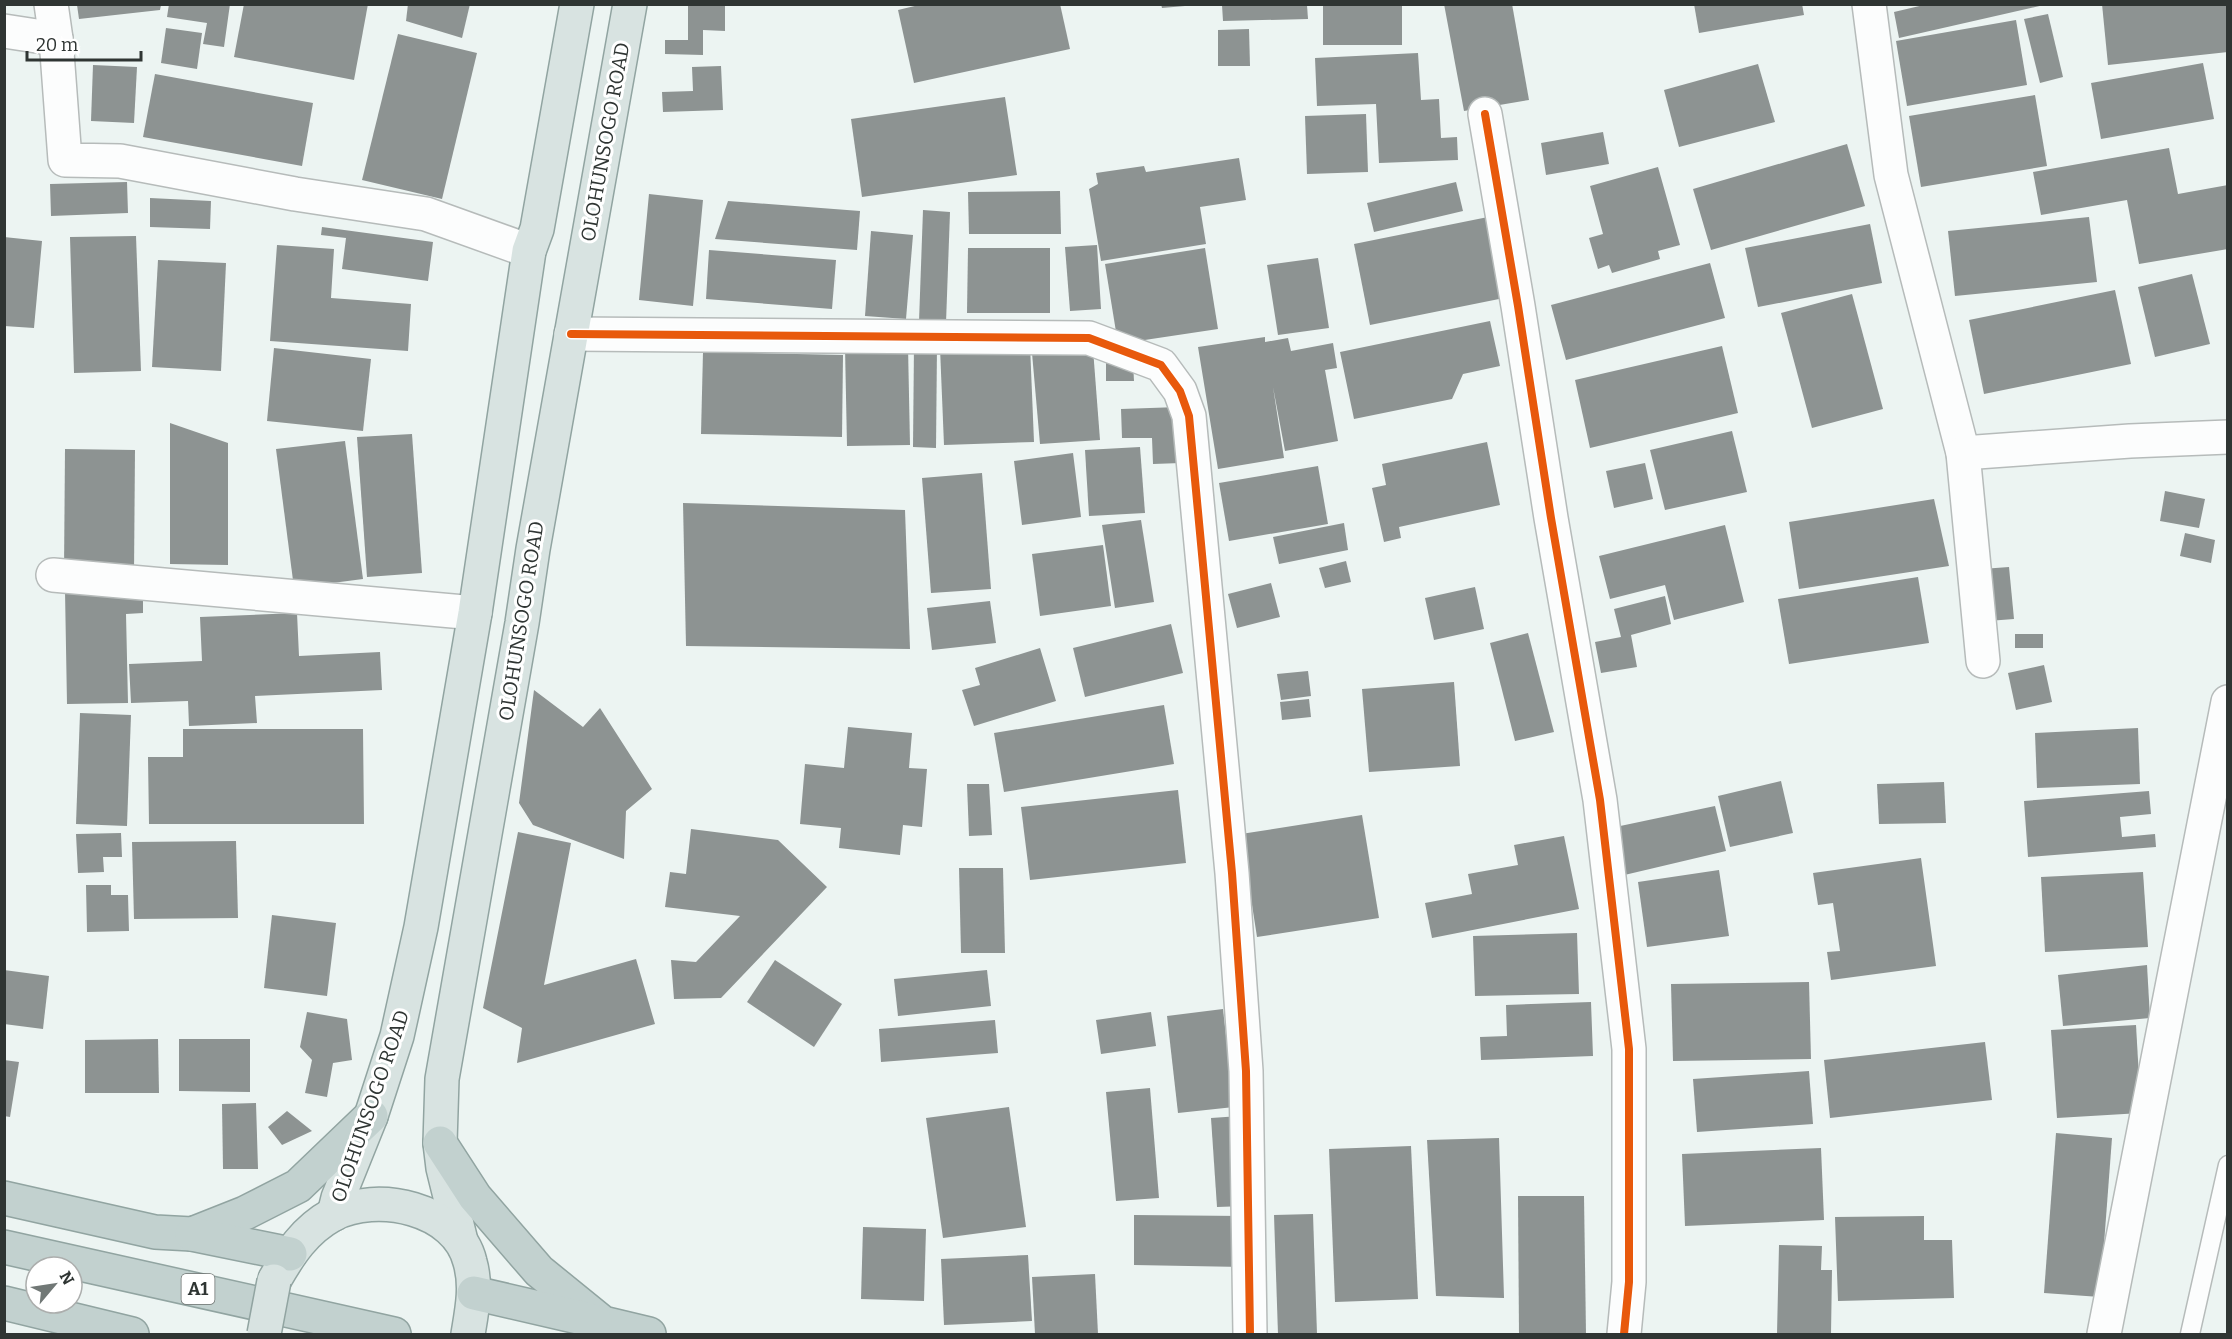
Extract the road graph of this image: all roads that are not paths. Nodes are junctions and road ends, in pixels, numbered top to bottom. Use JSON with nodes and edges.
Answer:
{"nodes":[{"id":1,"x":51,"y":4,"type":"edge"},
{"id":2,"x":577,"y":4,"type":"edge"},
{"id":3,"x":630,"y":4,"type":"edge"},
{"id":4,"x":1869,"y":4,"type":"edge"},
{"id":5,"x":4,"y":31,"type":"edge"},
{"id":6,"x":56,"y":39,"type":"junction"},
{"id":7,"x":1485,"y":114,"type":"dead end"},
{"id":8,"x":529,"y":251,"type":"junction"},
{"id":9,"x":571,"y":334,"type":"junction"},
{"id":10,"x":2228,"y":437,"type":"edge"},
{"id":11,"x":1963,"y":453,"type":"junction"},
{"id":12,"x":53,"y":575,"type":"dead end"},
{"id":13,"x":475,"y":613,"type":"junction"},
{"id":14,"x":1983,"y":661,"type":"dead end"},
{"id":15,"x":2228,"y":702,"type":"edge"},
{"id":16,"x":371,"y":1116,"type":"junction"},
{"id":17,"x":440,"y":1143,"type":"junction"},
{"id":18,"x":2228,"y":1165,"type":"edge"},
{"id":19,"x":4,"y":1198,"type":"edge"},
{"id":20,"x":334,"y":1214,"type":"junction"},
{"id":21,"x":192,"y":1234,"type":"junction"},
{"id":22,"x":460,"y":1237,"type":"junction"},
{"id":23,"x":4,"y":1247,"type":"edge"},
{"id":24,"x":282,"y":1268,"type":"junction"},
{"id":25,"x":474,"y":1293,"type":"junction"},
{"id":26,"x":4,"y":1303,"type":"edge"},
{"id":27,"x":603,"y":1323,"type":"junction"},
{"id":28,"x":392,"y":1334,"type":"edge"},
{"id":29,"x":132,"y":1335,"type":"edge"},
{"id":30,"x":264,"y":1335,"type":"edge"},
{"id":31,"x":468,"y":1335,"type":"edge"},
{"id":32,"x":649,"y":1335,"type":"edge"},
{"id":33,"x":1250,"y":1335,"type":"edge"},
{"id":34,"x":1624,"y":1335,"type":"edge"},
{"id":35,"x":2104,"y":1335,"type":"edge"},
{"id":36,"x":2190,"y":1335,"type":"edge"}],
"edges":[{"from":1,"to":6,"type":"street"},
{"from":2,"to":8,"type":"main road","name":"OLOHUNSOGO ROAD"},
{"from":3,"to":9,"type":"main road","name":"OLOHUNSOGO ROAD"},
{"from":4,"to":11,"type":"street"},
{"from":5,"to":6,"type":"street"},
{"from":6,"to":8,"type":"street"},
{"from":7,"to":34,"type":"street"},
{"from":8,"to":13,"type":"main road","name":"OLOHUNSOGO ROAD"},
{"from":9,"to":17,"type":"main road","name":"OLOHUNSOGO ROAD"},
{"from":9,"to":33,"type":"street"},
{"from":10,"to":11,"type":"street"},
{"from":11,"to":14,"type":"street"},
{"from":12,"to":13,"type":"street"},
{"from":13,"to":16,"type":"main road","name":"OLOHUNSOGO ROAD"},
{"from":15,"to":35,"type":"street"},
{"from":16,"to":20,"type":"main road","name":"OLOHUNSOGO ROAD"},
{"from":16,"to":21,"type":"highway"},
{"from":17,"to":22,"type":"main road","name":"OLOHUNSOGO ROAD"},
{"from":17,"to":27,"type":"highway"},
{"from":18,"to":36,"type":"lane"},
{"from":19,"to":21,"type":"highway"},
{"from":20,"to":22,"type":"main road"},
{"from":20,"to":24,"type":"main road"},
{"from":21,"to":24,"type":"highway"},
{"from":22,"to":25,"type":"main road","name":"OLOHUNSOGO ROAD"},
{"from":23,"to":28,"type":"highway","number":"A1"},
{"from":24,"to":30,"type":"main road","bridge":true},
{"from":25,"to":27,"type":"highway"},
{"from":25,"to":31,"type":"main road","name":"OLOHUNSOGO ROAD"},
{"from":26,"to":29,"type":"highway"},
{"from":27,"to":32,"type":"highway"}]}
